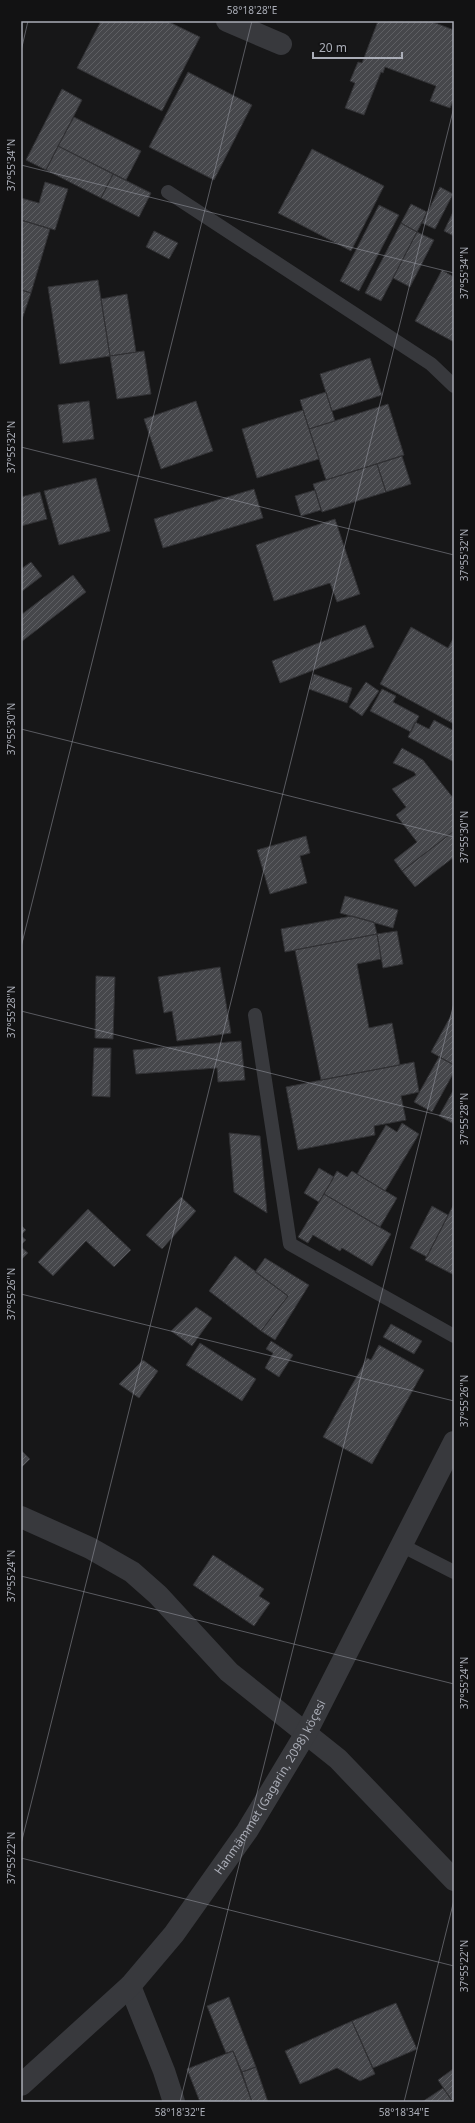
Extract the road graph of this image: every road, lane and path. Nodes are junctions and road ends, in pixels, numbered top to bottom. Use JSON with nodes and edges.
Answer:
{"nodes":[{"id":1,"x":227,"y":21,"type":"edge"},
{"id":2,"x":281,"y":44,"type":"dead end"},
{"id":3,"x":168,"y":192,"type":"dead end"},
{"id":4,"x":454,"y":386,"type":"edge"},
{"id":5,"x":255,"y":1015,"type":"dead end"},
{"id":6,"x":454,"y":1336,"type":"edge"},
{"id":7,"x":454,"y":1442,"type":"edge"},
{"id":8,"x":21,"y":1516,"type":"edge"},
{"id":9,"x":401,"y":1545,"type":"junction"},
{"id":10,"x":454,"y":1572,"type":"edge"},
{"id":11,"x":306,"y":1733,"type":"junction"},
{"id":12,"x":454,"y":1880,"type":"edge"},
{"id":13,"x":130,"y":1986,"type":"junction"},
{"id":14,"x":21,"y":2085,"type":"edge"},
{"id":15,"x":174,"y":2102,"type":"edge"}],
"edges":[{"from":1,"to":2,"type":"street"},
{"from":3,"to":4,"type":"lane"},
{"from":5,"to":6,"type":"lane"},
{"from":7,"to":9,"type":"street","name":"Hanmämmet (Gagarin, 2098) köçesi"},
{"from":8,"to":11,"type":"street"},
{"from":9,"to":10,"type":"lane"},
{"from":9,"to":11,"type":"street","name":"Hanmämmet (Gagarin, 2098) köçesi"},
{"from":11,"to":12,"type":"street"},
{"from":11,"to":13,"type":"street","name":"Hanmämmet (Gagarin, 2098) köçesi"},
{"from":13,"to":14,"type":"street","name":"Hanmämmet (Gagarin, 2098) köçesi"},
{"from":13,"to":15,"type":"street"}]}
